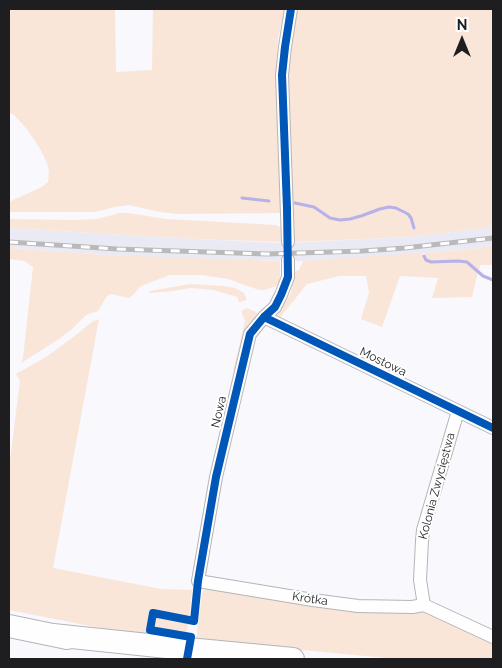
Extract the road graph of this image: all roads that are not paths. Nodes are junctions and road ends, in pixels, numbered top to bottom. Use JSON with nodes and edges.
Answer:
{"nodes":[{"id":1,"x":291,"y":9,"type":"edge"},
{"id":2,"x":288,"y":242,"type":"dead end"},
{"id":3,"x":288,"y":260,"type":"dead end"},
{"id":4,"x":264,"y":316,"type":"junction"},
{"id":5,"x":458,"y":411,"type":"junction"},
{"id":6,"x":493,"y":428,"type":"edge"},
{"id":7,"x":198,"y":581,"type":"joint"},
{"id":8,"x":424,"y":605,"type":"junction"},
{"id":9,"x":9,"y":626,"type":"edge"},
{"id":10,"x":53,"y":635,"type":"junction"},
{"id":11,"x":493,"y":637,"type":"edge"},
{"id":12,"x":174,"y":659,"type":"edge"},
{"id":13,"x":293,"y":659,"type":"edge"}],
"edges":[{"from":1,"to":2,"type":"street"},
{"from":3,"to":4,"type":"street","name":"Nowa"},
{"from":4,"to":5,"type":"street","name":"Mostowa"},
{"from":4,"to":7,"type":"street","name":"Nowa"},
{"from":5,"to":6,"type":"street","name":"Mostowa"},
{"from":5,"to":8,"type":"street","name":"Kolonia Zwycięstwa"},
{"from":7,"to":8,"type":"street","name":"Krótka"},
{"from":8,"to":11,"type":"street"},
{"from":9,"to":10,"type":"highway"},
{"from":10,"to":12,"type":"highway"},
{"from":10,"to":13,"type":"highway"}]}
